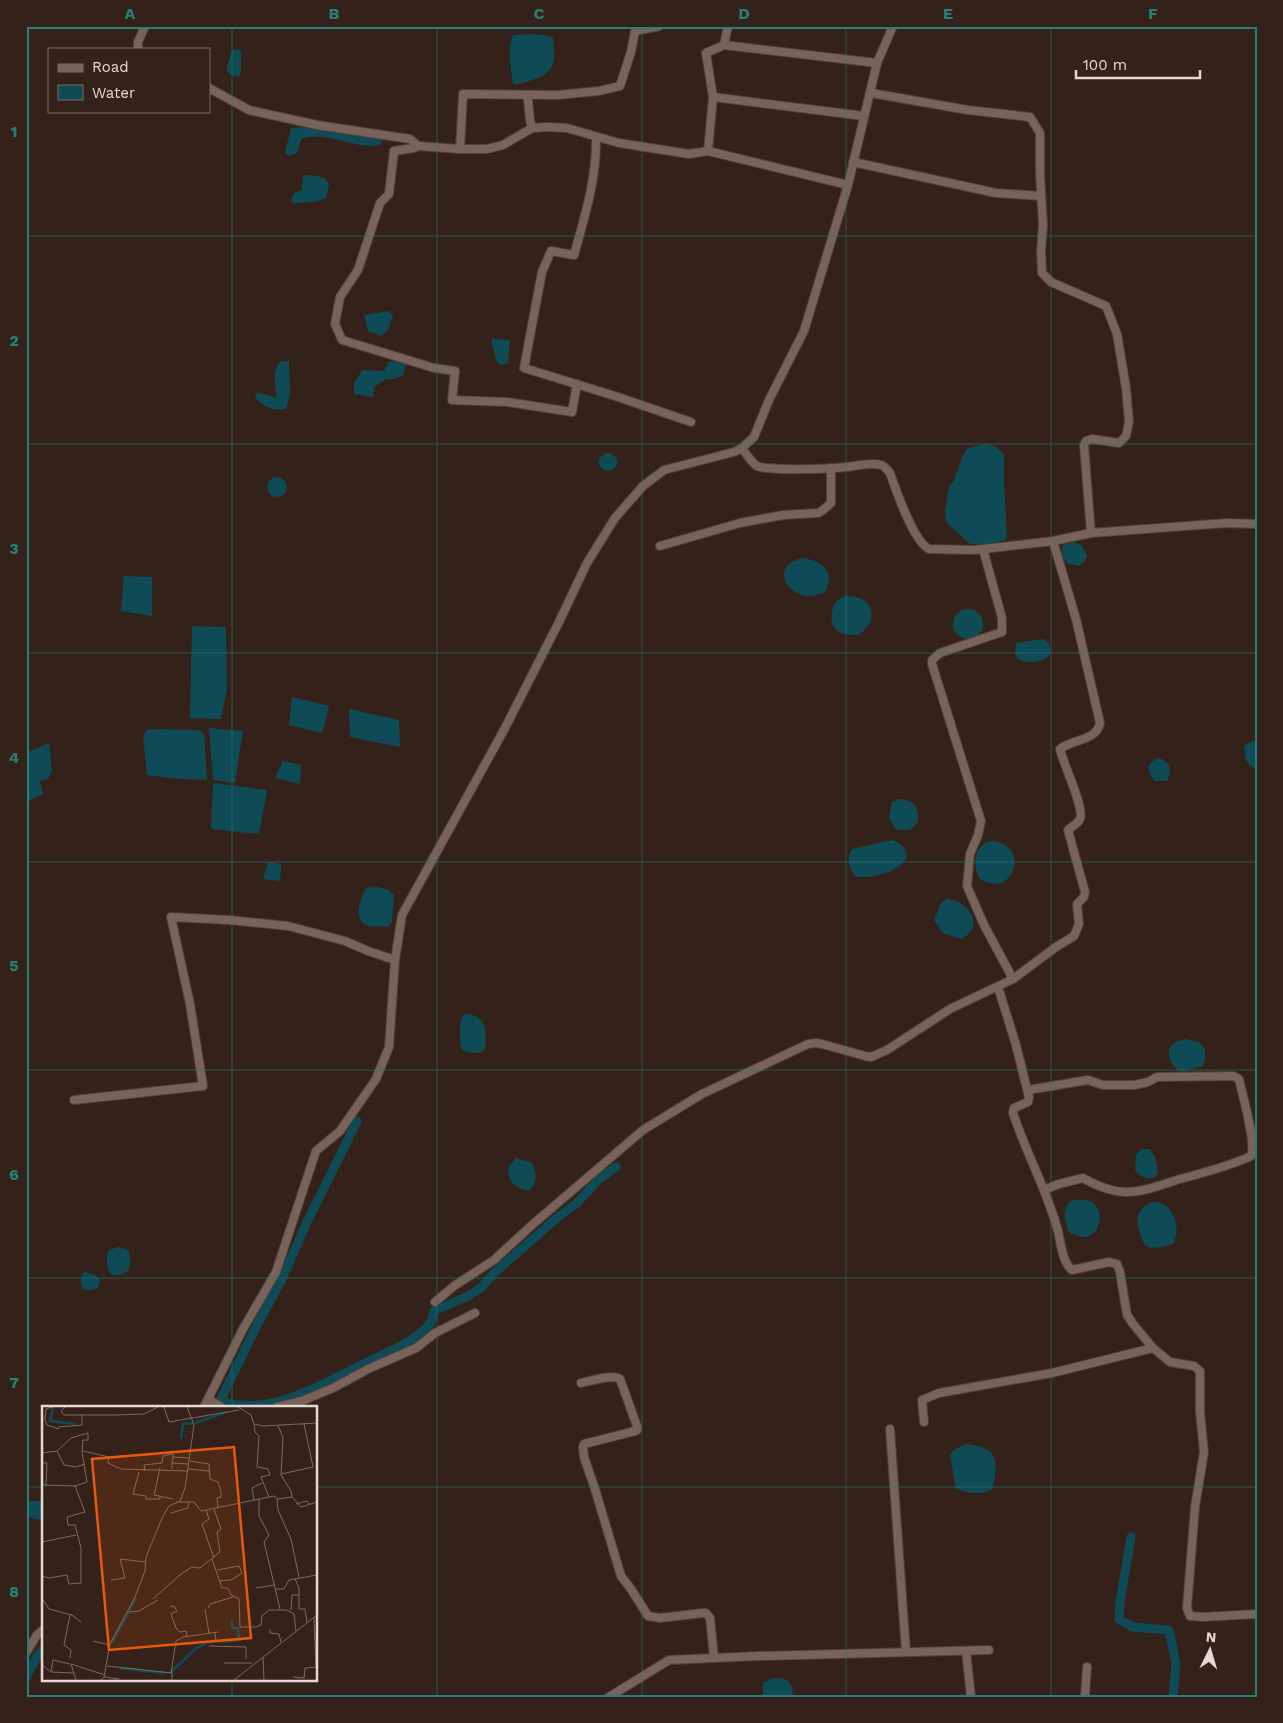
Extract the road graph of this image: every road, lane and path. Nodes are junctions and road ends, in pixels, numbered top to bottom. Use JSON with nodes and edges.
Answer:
{"nodes":[{"id":1,"x":145,"y":26,"type":"edge"},
{"id":2,"x":659,"y":26,"type":"edge"},
{"id":3,"x":728,"y":26,"type":"edge"},
{"id":4,"x":893,"y":26,"type":"edge"},
{"id":5,"x":724,"y":45,"type":"junction"},
{"id":6,"x":138,"y":48,"type":"edge"},
{"id":7,"x":878,"y":63,"type":"junction"},
{"id":8,"x":210,"y":89,"type":"edge"},
{"id":9,"x":871,"y":93,"type":"junction"},
{"id":10,"x":526,"y":96,"type":"junction"},
{"id":11,"x":713,"y":97,"type":"junction"},
{"id":12,"x":864,"y":116,"type":"junction"},
{"id":13,"x":532,"y":128,"type":"junction"},
{"id":14,"x":596,"y":136,"type":"junction"},
{"id":15,"x":418,"y":146,"type":"junction"},
{"id":16,"x":460,"y":149,"type":"junction"},
{"id":17,"x":708,"y":151,"type":"junction"},
{"id":18,"x":853,"y":162,"type":"junction"},
{"id":19,"x":848,"y":185,"type":"junction"},
{"id":20,"x":1040,"y":196,"type":"junction"},
{"id":21,"x":577,"y":384,"type":"junction"},
{"id":22,"x":691,"y":422,"type":"dead end"},
{"id":23,"x":745,"y":451,"type":"junction"},
{"id":24,"x":831,"y":468,"type":"junction"},
{"id":25,"x":1257,"y":524,"type":"edge"},
{"id":26,"x":1091,"y":533,"type":"junction"},
{"id":27,"x":1053,"y":540,"type":"junction"},
{"id":28,"x":660,"y":546,"type":"dead end"},
{"id":29,"x":983,"y":549,"type":"junction"},
{"id":30,"x":395,"y":960,"type":"junction"},
{"id":31,"x":1013,"y":979,"type":"junction"},
{"id":32,"x":998,"y":987,"type":"junction"},
{"id":33,"x":1028,"y":1090,"type":"junction"},
{"id":34,"x":74,"y":1100,"type":"dead end"},
{"id":35,"x":1044,"y":1190,"type":"junction"},
{"id":36,"x":435,"y":1302,"type":"dead end"},
{"id":37,"x":475,"y":1313,"type":"dead end"},
{"id":38,"x":1154,"y":1348,"type":"junction"},
{"id":39,"x":581,"y":1383,"type":"dead end"},
{"id":40,"x":208,"y":1399,"type":"junction"},
{"id":41,"x":204,"y":1406,"type":"edge"},
{"id":42,"x":219,"y":1406,"type":"edge"},
{"id":43,"x":281,"y":1406,"type":"edge"},
{"id":44,"x":924,"y":1422,"type":"dead end"},
{"id":45,"x":890,"y":1429,"type":"dead end"},
{"id":46,"x":1257,"y":1614,"type":"edge"},
{"id":47,"x":42,"y":1631,"type":"edge"},
{"id":48,"x":989,"y":1650,"type":"dead end"},
{"id":49,"x":966,"y":1651,"type":"junction"},
{"id":50,"x":906,"y":1652,"type":"junction"},
{"id":51,"x":26,"y":1653,"type":"edge"},
{"id":52,"x":714,"y":1658,"type":"junction"},
{"id":53,"x":1087,"y":1667,"type":"dead end"},
{"id":54,"x":609,"y":1697,"type":"edge"},
{"id":55,"x":971,"y":1697,"type":"edge"},
{"id":56,"x":1086,"y":1697,"type":"edge"}],
"edges":[{"from":1,"to":6,"type":"street"},
{"from":2,"to":10,"type":"street"},
{"from":3,"to":5,"type":"street"},
{"from":4,"to":7,"type":"street"},
{"from":5,"to":7,"type":"street"},
{"from":5,"to":11,"type":"street"},
{"from":7,"to":9,"type":"street"},
{"from":8,"to":15,"type":"street"},
{"from":9,"to":12,"type":"street"},
{"from":9,"to":20,"type":"street"},
{"from":10,"to":13,"type":"street"},
{"from":10,"to":16,"type":"street"},
{"from":11,"to":12,"type":"street"},
{"from":11,"to":17,"type":"street"},
{"from":12,"to":18,"type":"street"},
{"from":13,"to":14,"type":"street"},
{"from":13,"to":16,"type":"street"},
{"from":14,"to":17,"type":"street"},
{"from":14,"to":21,"type":"street"},
{"from":15,"to":16,"type":"street"},
{"from":15,"to":21,"type":"street"},
{"from":17,"to":19,"type":"street"},
{"from":18,"to":19,"type":"street"},
{"from":18,"to":20,"type":"street"},
{"from":19,"to":23,"type":"street"},
{"from":20,"to":26,"type":"street"},
{"from":21,"to":22,"type":"street"},
{"from":23,"to":24,"type":"street"},
{"from":23,"to":30,"type":"street"},
{"from":24,"to":28,"type":"street"},
{"from":24,"to":29,"type":"street"},
{"from":25,"to":26,"type":"street"},
{"from":26,"to":27,"type":"street"},
{"from":27,"to":29,"type":"street"},
{"from":27,"to":31,"type":"street"},
{"from":29,"to":31,"type":"street"},
{"from":30,"to":34,"type":"street"},
{"from":30,"to":40,"type":"street"},
{"from":31,"to":32,"type":"street"},
{"from":32,"to":33,"type":"street"},
{"from":32,"to":36,"type":"street"},
{"from":33,"to":35,"type":"street"},
{"from":33,"to":35,"type":"street"},
{"from":35,"to":38,"type":"street"},
{"from":37,"to":43,"type":"street"},
{"from":38,"to":44,"type":"street"},
{"from":38,"to":46,"type":"street"},
{"from":39,"to":52,"type":"street"},
{"from":40,"to":41,"type":"street"},
{"from":40,"to":42,"type":"street"},
{"from":45,"to":50,"type":"street"},
{"from":47,"to":51,"type":"street"},
{"from":48,"to":49,"type":"street"},
{"from":49,"to":50,"type":"street"},
{"from":49,"to":55,"type":"street"},
{"from":50,"to":52,"type":"street"},
{"from":52,"to":54,"type":"street"},
{"from":53,"to":56,"type":"street"}]}
